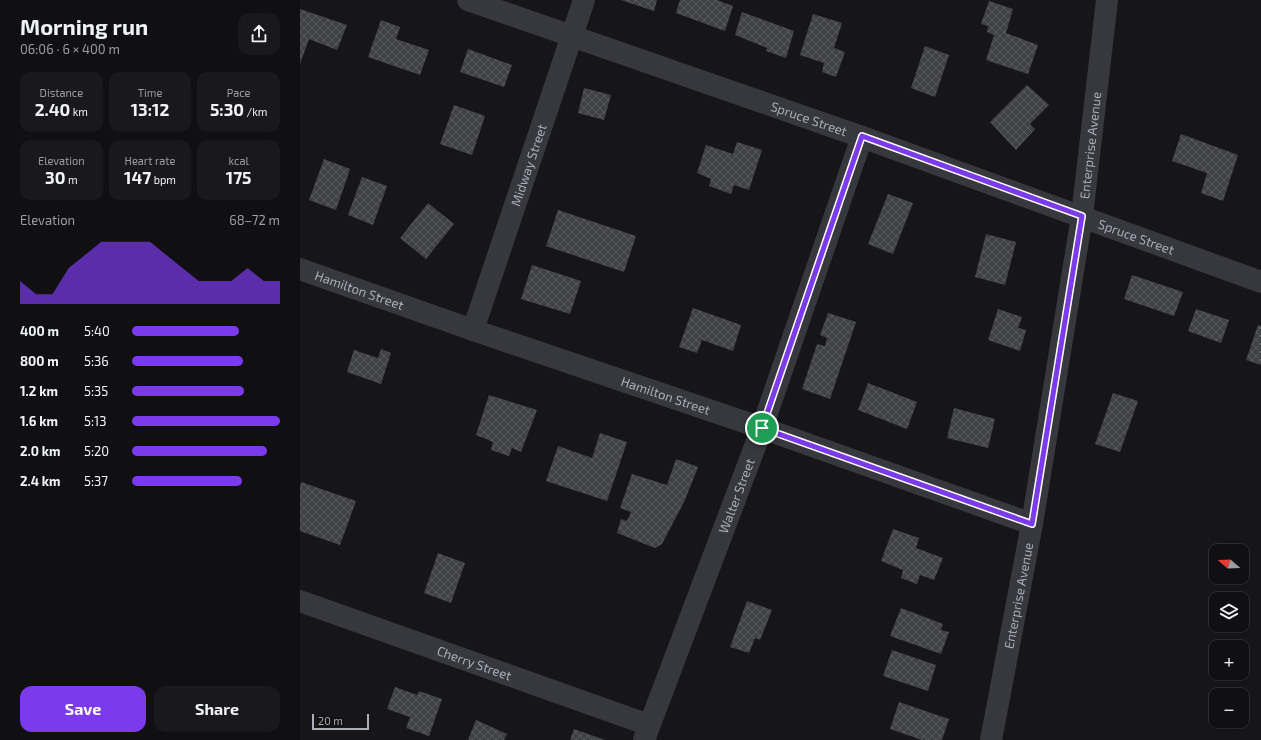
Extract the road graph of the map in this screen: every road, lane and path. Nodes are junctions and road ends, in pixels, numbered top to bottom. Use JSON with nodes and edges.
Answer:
{"nodes":[{"id":1,"x":468,"y":0,"type":"edge"},
{"id":2,"x":584,"y":0,"type":"edge"},
{"id":3,"x":1107,"y":0,"type":"edge"},
{"id":4,"x":571,"y":35,"type":"junction"},
{"id":5,"x":862,"y":136,"type":"junction"},
{"id":6,"x":1082,"y":216,"type":"junction"},
{"id":7,"x":300,"y":269,"type":"edge"},
{"id":8,"x":1261,"y":282,"type":"edge"},
{"id":9,"x":473,"y":330,"type":"junction"},
{"id":10,"x":762,"y":428,"type":"junction"},
{"id":11,"x":1032,"y":524,"type":"junction"},
{"id":12,"x":300,"y":601,"type":"edge"},
{"id":13,"x":646,"y":733,"type":"edge"},
{"id":14,"x":990,"y":740,"type":"edge"}],
"edges":[{"from":1,"to":4,"type":"street","name":"Spruce Street"},
{"from":2,"to":4,"type":"street","name":"Midway Street"},
{"from":3,"to":6,"type":"street","name":"Enterprise Avenue"},
{"from":4,"to":5,"type":"street","name":"Spruce Street"},
{"from":4,"to":9,"type":"street","name":"Midway Street"},
{"from":5,"to":6,"type":"street","name":"Spruce Street"},
{"from":5,"to":10,"type":"street","name":"Walter Street"},
{"from":6,"to":8,"type":"street","name":"Spruce Street"},
{"from":6,"to":11,"type":"street","name":"Enterprise Avenue"},
{"from":7,"to":9,"type":"street","name":"Hamilton Street"},
{"from":9,"to":10,"type":"street","name":"Hamilton Street"},
{"from":10,"to":11,"type":"street","name":"Hamilton Street"},
{"from":10,"to":13,"type":"street","name":"Walter Street"},
{"from":11,"to":14,"type":"street","name":"Enterprise Avenue"},
{"from":12,"to":13,"type":"street","name":"Cherry Street"}]}
